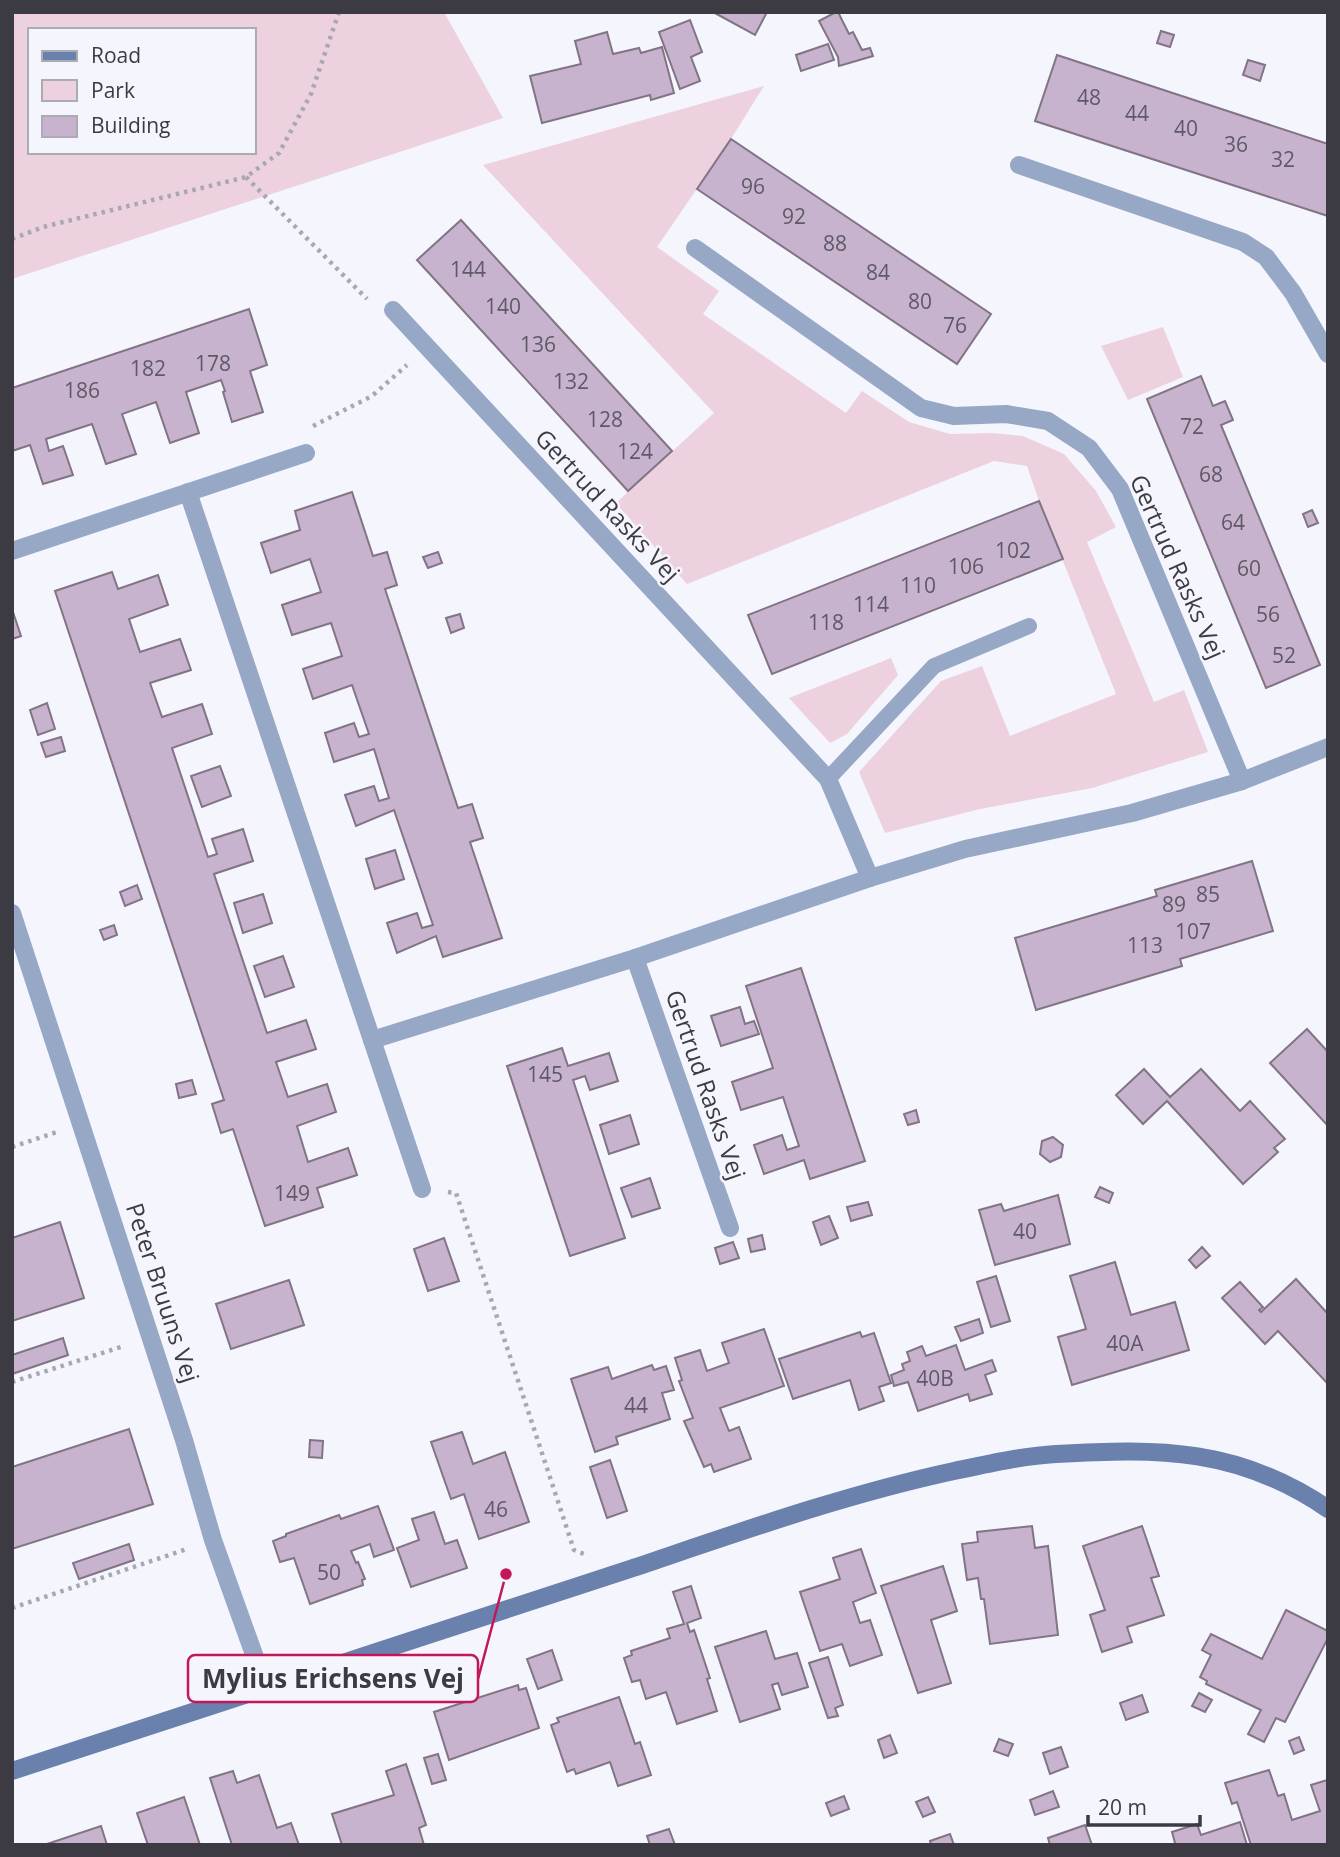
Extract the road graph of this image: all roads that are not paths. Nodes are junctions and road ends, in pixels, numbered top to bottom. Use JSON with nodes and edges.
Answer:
{"nodes":[{"id":1,"x":1019,"y":165,"type":"dead end"},
{"id":2,"x":695,"y":248,"type":"dead end"},
{"id":3,"x":393,"y":310,"type":"road end"},
{"id":4,"x":1328,"y":354,"type":"edge"},
{"id":5,"x":306,"y":453,"type":"road end"},
{"id":6,"x":188,"y":492,"type":"junction"},
{"id":7,"x":12,"y":551,"type":"edge"},
{"id":8,"x":1029,"y":626,"type":"dead end"},
{"id":9,"x":1328,"y":747,"type":"edge"},
{"id":10,"x":828,"y":779,"type":"junction"},
{"id":11,"x":1242,"y":781,"type":"junction"},
{"id":12,"x":870,"y":878,"type":"junction"},
{"id":13,"x":12,"y":913,"type":"edge"},
{"id":14,"x":635,"y":958,"type":"junction"},
{"id":15,"x":372,"y":1040,"type":"junction"},
{"id":16,"x":422,"y":1189,"type":"road end"},
{"id":17,"x":730,"y":1228,"type":"dead end"},
{"id":18,"x":1328,"y":1509,"type":"edge"},
{"id":19,"x":266,"y":1688,"type":"junction"},
{"id":20,"x":12,"y":1771,"type":"edge"}],
"edges":[{"from":1,"to":4,"type":"street"},
{"from":2,"to":11,"type":"street","name":"Gertrud Rasks Vej"},
{"from":3,"to":10,"type":"street","name":"Gertrud Rasks Vej"},
{"from":5,"to":6,"type":"street"},
{"from":6,"to":7,"type":"street"},
{"from":6,"to":15,"type":"street"},
{"from":8,"to":10,"type":"lane"},
{"from":9,"to":11,"type":"street"},
{"from":10,"to":12,"type":"street","name":"Gertrud Rasks Vej"},
{"from":11,"to":12,"type":"street"},
{"from":12,"to":14,"type":"street"},
{"from":13,"to":19,"type":"street","name":"Peter Bruuns Vej"},
{"from":14,"to":15,"type":"street"},
{"from":14,"to":17,"type":"street","name":"Gertrud Rasks Vej"},
{"from":15,"to":16,"type":"street"},
{"from":18,"to":19,"type":"street"},
{"from":19,"to":20,"type":"street"}]}
